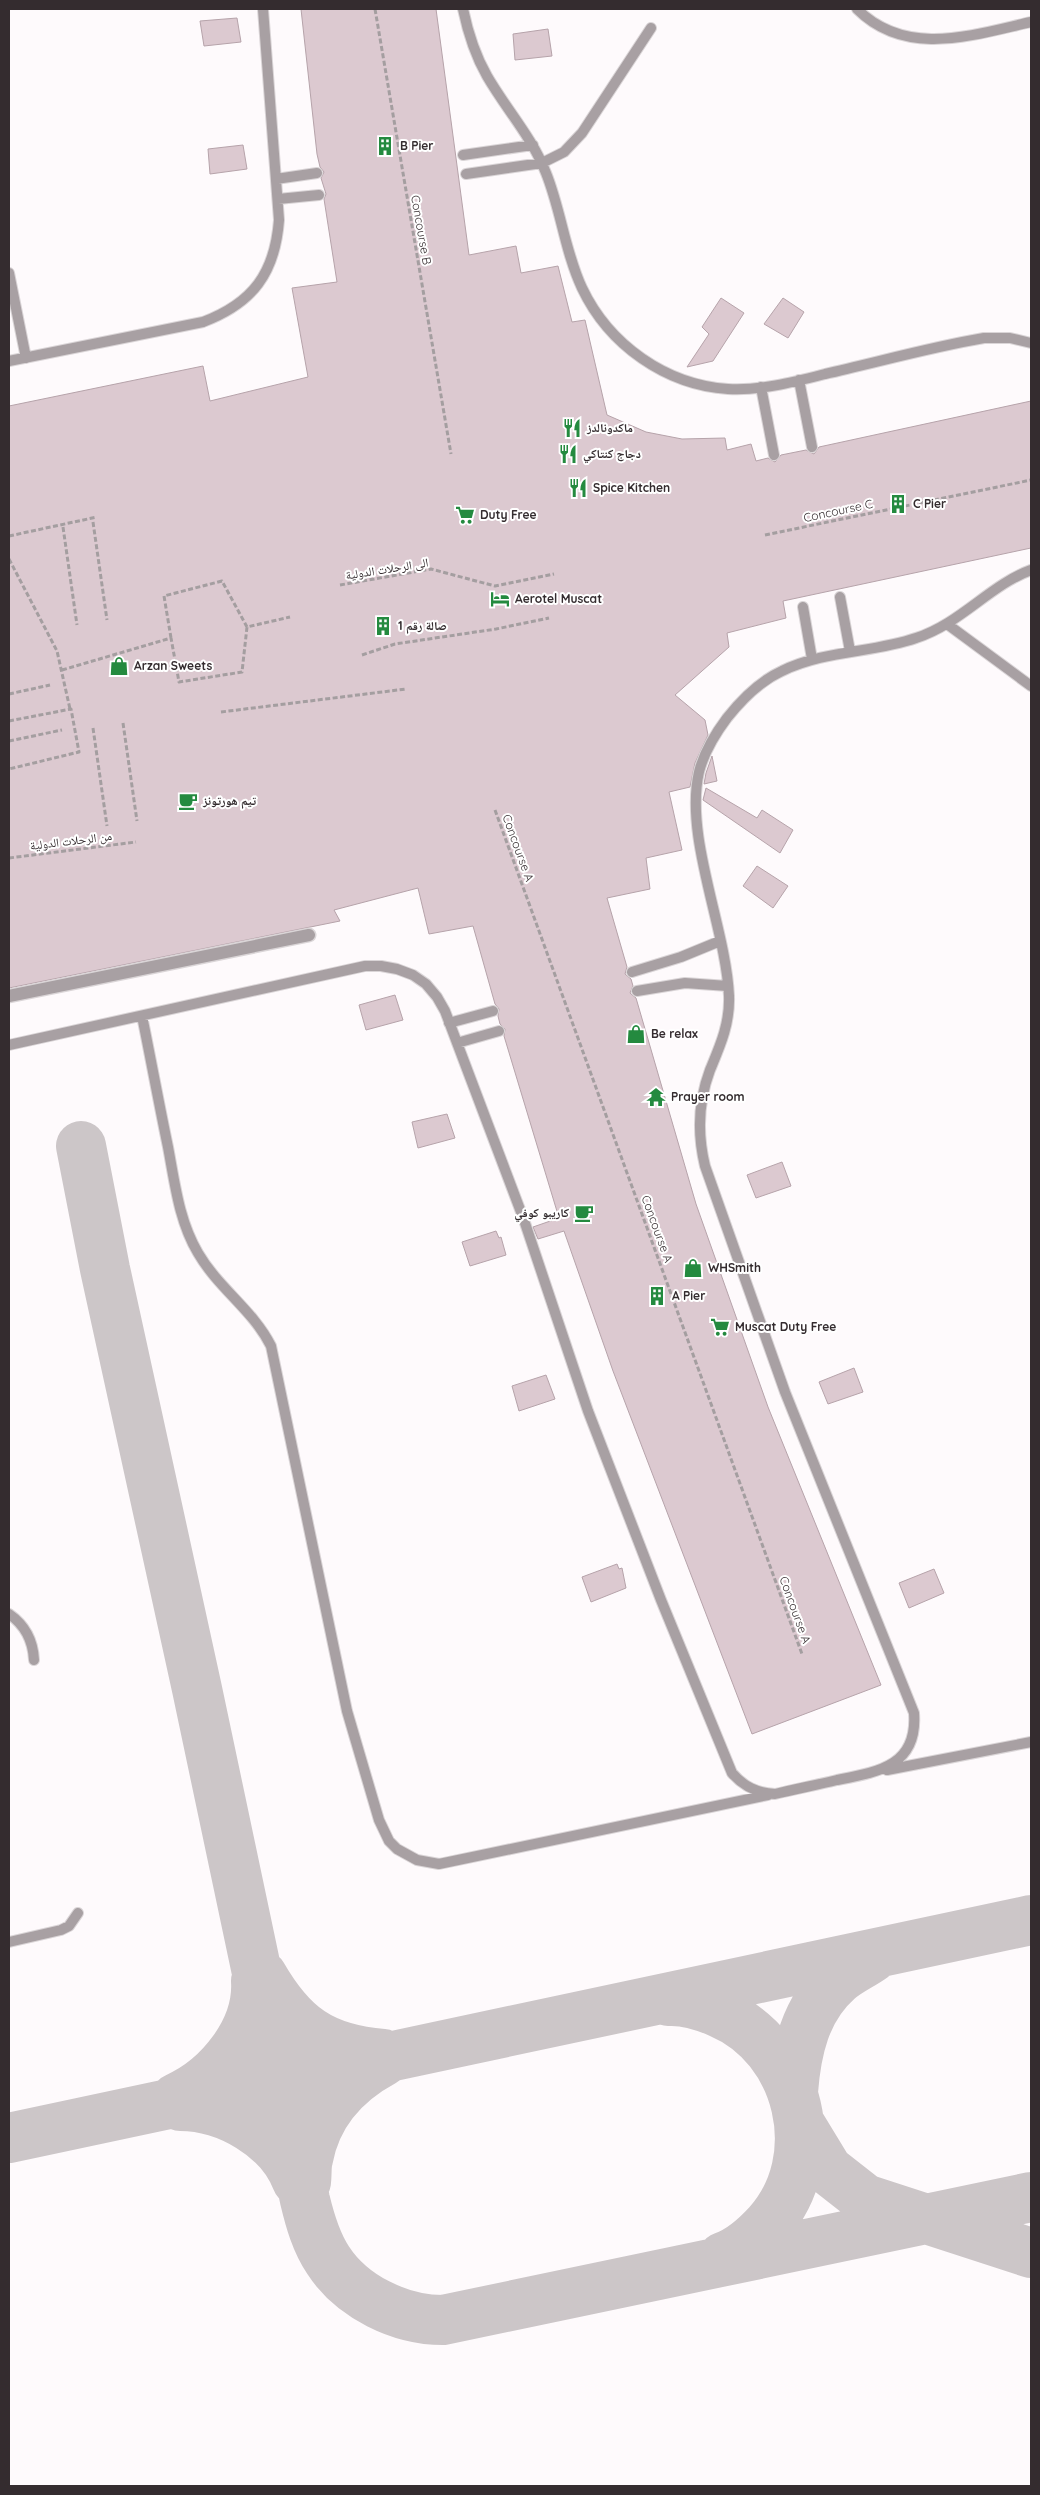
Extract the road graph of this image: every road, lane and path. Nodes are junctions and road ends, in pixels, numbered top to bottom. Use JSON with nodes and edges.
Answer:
{"nodes":[{"id":1,"x":263,"y":9,"type":"edge"},
{"id":2,"x":375,"y":9,"type":"edge"},
{"id":3,"x":463,"y":9,"type":"edge"},
{"id":4,"x":857,"y":9,"type":"edge"},
{"id":5,"x":1031,"y":22,"type":"edge"},
{"id":6,"x":651,"y":28,"type":"dead end"},
{"id":7,"x":533,"y":145,"type":"junction"},
{"id":8,"x":463,"y":155,"type":"dead end"},
{"id":9,"x":542,"y":163,"type":"junction"},
{"id":10,"x":318,"y":173,"type":"dead end"},
{"id":11,"x":466,"y":174,"type":"dead end"},
{"id":12,"x":276,"y":179,"type":"junction"},
{"id":13,"x":319,"y":195,"type":"dead end"},
{"id":14,"x":278,"y":199,"type":"junction"},
{"id":15,"x":9,"y":273,"type":"edge"},
{"id":16,"x":1031,"y":343,"type":"edge"},
{"id":17,"x":26,"y":358,"type":"junction"},
{"id":18,"x":9,"y":361,"type":"edge"},
{"id":19,"x":799,"y":380,"type":"junction"},
{"id":20,"x":761,"y":387,"type":"junction"},
{"id":21,"x":812,"y":447,"type":"dead end"},
{"id":22,"x":451,"y":454,"type":"dead end"},
{"id":23,"x":774,"y":456,"type":"dead end"},
{"id":24,"x":1031,"y":480,"type":"edge"},
{"id":25,"x":97,"y":517,"type":"dead end"},
{"id":26,"x":93,"y":522,"type":"dead end"},
{"id":27,"x":62,"y":527,"type":"dead end"},
{"id":28,"x":765,"y":535,"type":"dead end"},
{"id":29,"x":9,"y":536,"type":"edge"},
{"id":30,"x":9,"y":559,"type":"edge"},
{"id":31,"x":1031,"y":570,"type":"edge"},
{"id":32,"x":554,"y":574,"type":"dead end"},
{"id":33,"x":340,"y":585,"type":"dead end"},
{"id":34,"x":840,"y":597,"type":"dead end"},
{"id":35,"x":803,"y":607,"type":"dead end"},
{"id":36,"x":290,"y":617,"type":"dead end"},
{"id":37,"x":549,"y":618,"type":"dead end"},
{"id":38,"x":107,"y":620,"type":"dead end"},
{"id":39,"x":947,"y":624,"type":"junction"},
{"id":40,"x":77,"y":625,"type":"dead end"},
{"id":41,"x":247,"y":627,"type":"junction"},
{"id":42,"x":172,"y":638,"type":"junction"},
{"id":43,"x":850,"y":651,"type":"junction"},
{"id":44,"x":362,"y":655,"type":"dead end"},
{"id":45,"x":812,"y":659,"type":"junction"},
{"id":46,"x":62,"y":670,"type":"junction"},
{"id":47,"x":50,"y":685,"type":"dead end"},
{"id":48,"x":1031,"y":686,"type":"edge"},
{"id":49,"x":406,"y":689,"type":"dead end"},
{"id":50,"x":9,"y":694,"type":"edge"},
{"id":51,"x":70,"y":709,"type":"junction"},
{"id":52,"x":221,"y":712,"type":"dead end"},
{"id":53,"x":9,"y":721,"type":"edge"},
{"id":54,"x":123,"y":724,"type":"dead end"},
{"id":55,"x":93,"y":728,"type":"dead end"},
{"id":56,"x":62,"y":730,"type":"dead end"},
{"id":57,"x":9,"y":741,"type":"edge"},
{"id":58,"x":9,"y":769,"type":"edge"},
{"id":59,"x":495,"y":810,"type":"dead end"},
{"id":60,"x":137,"y":821,"type":"dead end"},
{"id":61,"x":107,"y":826,"type":"dead end"},
{"id":62,"x":136,"y":842,"type":"dead end"},
{"id":63,"x":9,"y":858,"type":"edge"},
{"id":64,"x":309,"y":936,"type":"dead end"},
{"id":65,"x":720,"y":941,"type":"junction"},
{"id":66,"x":632,"y":972,"type":"dead end"},
{"id":67,"x":728,"y":986,"type":"junction"},
{"id":68,"x":637,"y":991,"type":"dead end"},
{"id":69,"x":9,"y":996,"type":"edge"},
{"id":70,"x":493,"y":1011,"type":"dead end"},
{"id":71,"x":142,"y":1016,"type":"junction"},
{"id":72,"x":449,"y":1023,"type":"junction"},
{"id":73,"x":499,"y":1031,"type":"dead end"},
{"id":74,"x":458,"y":1043,"type":"junction"},
{"id":75,"x":9,"y":1046,"type":"edge"},
{"id":76,"x":9,"y":1614,"type":"edge"},
{"id":77,"x":802,"y":1654,"type":"dead end"},
{"id":78,"x":34,"y":1660,"type":"dead end"},
{"id":79,"x":1031,"y":1742,"type":"edge"},
{"id":80,"x":876,"y":1772,"type":"junction"},
{"id":81,"x":775,"y":1794,"type":"junction"},
{"id":82,"x":78,"y":1913,"type":"dead end"},
{"id":83,"x":9,"y":1942,"type":"edge"}],
"edges":[{"from":1,"to":12,"type":"lane"},
{"from":2,"to":22,"type":"path","name":"Concourse B"},
{"from":3,"to":7,"type":"lane"},
{"from":4,"to":5,"type":"lane"},
{"from":6,"to":9,"type":"lane"},
{"from":7,"to":8,"type":"lane"},
{"from":7,"to":9,"type":"lane"},
{"from":9,"to":11,"type":"lane"},
{"from":9,"to":20,"type":"lane"},
{"from":10,"to":12,"type":"lane"},
{"from":12,"to":14,"type":"lane"},
{"from":13,"to":14,"type":"lane"},
{"from":14,"to":17,"type":"lane"},
{"from":15,"to":17,"type":"lane"},
{"from":16,"to":19,"type":"lane"},
{"from":17,"to":18,"type":"lane"},
{"from":19,"to":20,"type":"lane"},
{"from":19,"to":21,"type":"lane"},
{"from":20,"to":23,"type":"lane"},
{"from":24,"to":28,"type":"path","name":"Concourse C"},
{"from":25,"to":29,"type":"path"},
{"from":26,"to":38,"type":"path"},
{"from":27,"to":40,"type":"path"},
{"from":30,"to":46,"type":"path"},
{"from":31,"to":39,"type":"lane"},
{"from":32,"to":33,"type":"path","name":"الى الرحلات الدولية"},
{"from":34,"to":43,"type":"lane"},
{"from":35,"to":45,"type":"lane"},
{"from":36,"to":41,"type":"path"},
{"from":37,"to":44,"type":"path"},
{"from":39,"to":43,"type":"lane"},
{"from":39,"to":48,"type":"lane"},
{"from":41,"to":42,"type":"path"},
{"from":41,"to":42,"type":"path"},
{"from":42,"to":46,"type":"path"},
{"from":43,"to":45,"type":"lane"},
{"from":45,"to":65,"type":"lane"},
{"from":46,"to":51,"type":"path"},
{"from":47,"to":50,"type":"path"},
{"from":49,"to":52,"type":"path"},
{"from":51,"to":53,"type":"path"},
{"from":51,"to":58,"type":"path"},
{"from":54,"to":60,"type":"path"},
{"from":55,"to":61,"type":"path"},
{"from":56,"to":57,"type":"path"},
{"from":59,"to":77,"type":"path","name":"Concourse A"},
{"from":62,"to":63,"type":"path","name":"من الرحلات الدولية"},
{"from":64,"to":69,"type":"street"},
{"from":65,"to":66,"type":"lane"},
{"from":65,"to":67,"type":"lane"},
{"from":67,"to":68,"type":"lane"},
{"from":67,"to":80,"type":"lane"},
{"from":70,"to":72,"type":"lane"},
{"from":71,"to":72,"type":"lane"},
{"from":71,"to":75,"type":"lane"},
{"from":71,"to":81,"type":"lane"},
{"from":72,"to":74,"type":"lane"},
{"from":73,"to":74,"type":"lane"},
{"from":74,"to":81,"type":"lane"},
{"from":76,"to":78,"type":"lane"},
{"from":79,"to":80,"type":"lane"},
{"from":80,"to":81,"type":"lane"},
{"from":82,"to":83,"type":"lane"}]}
